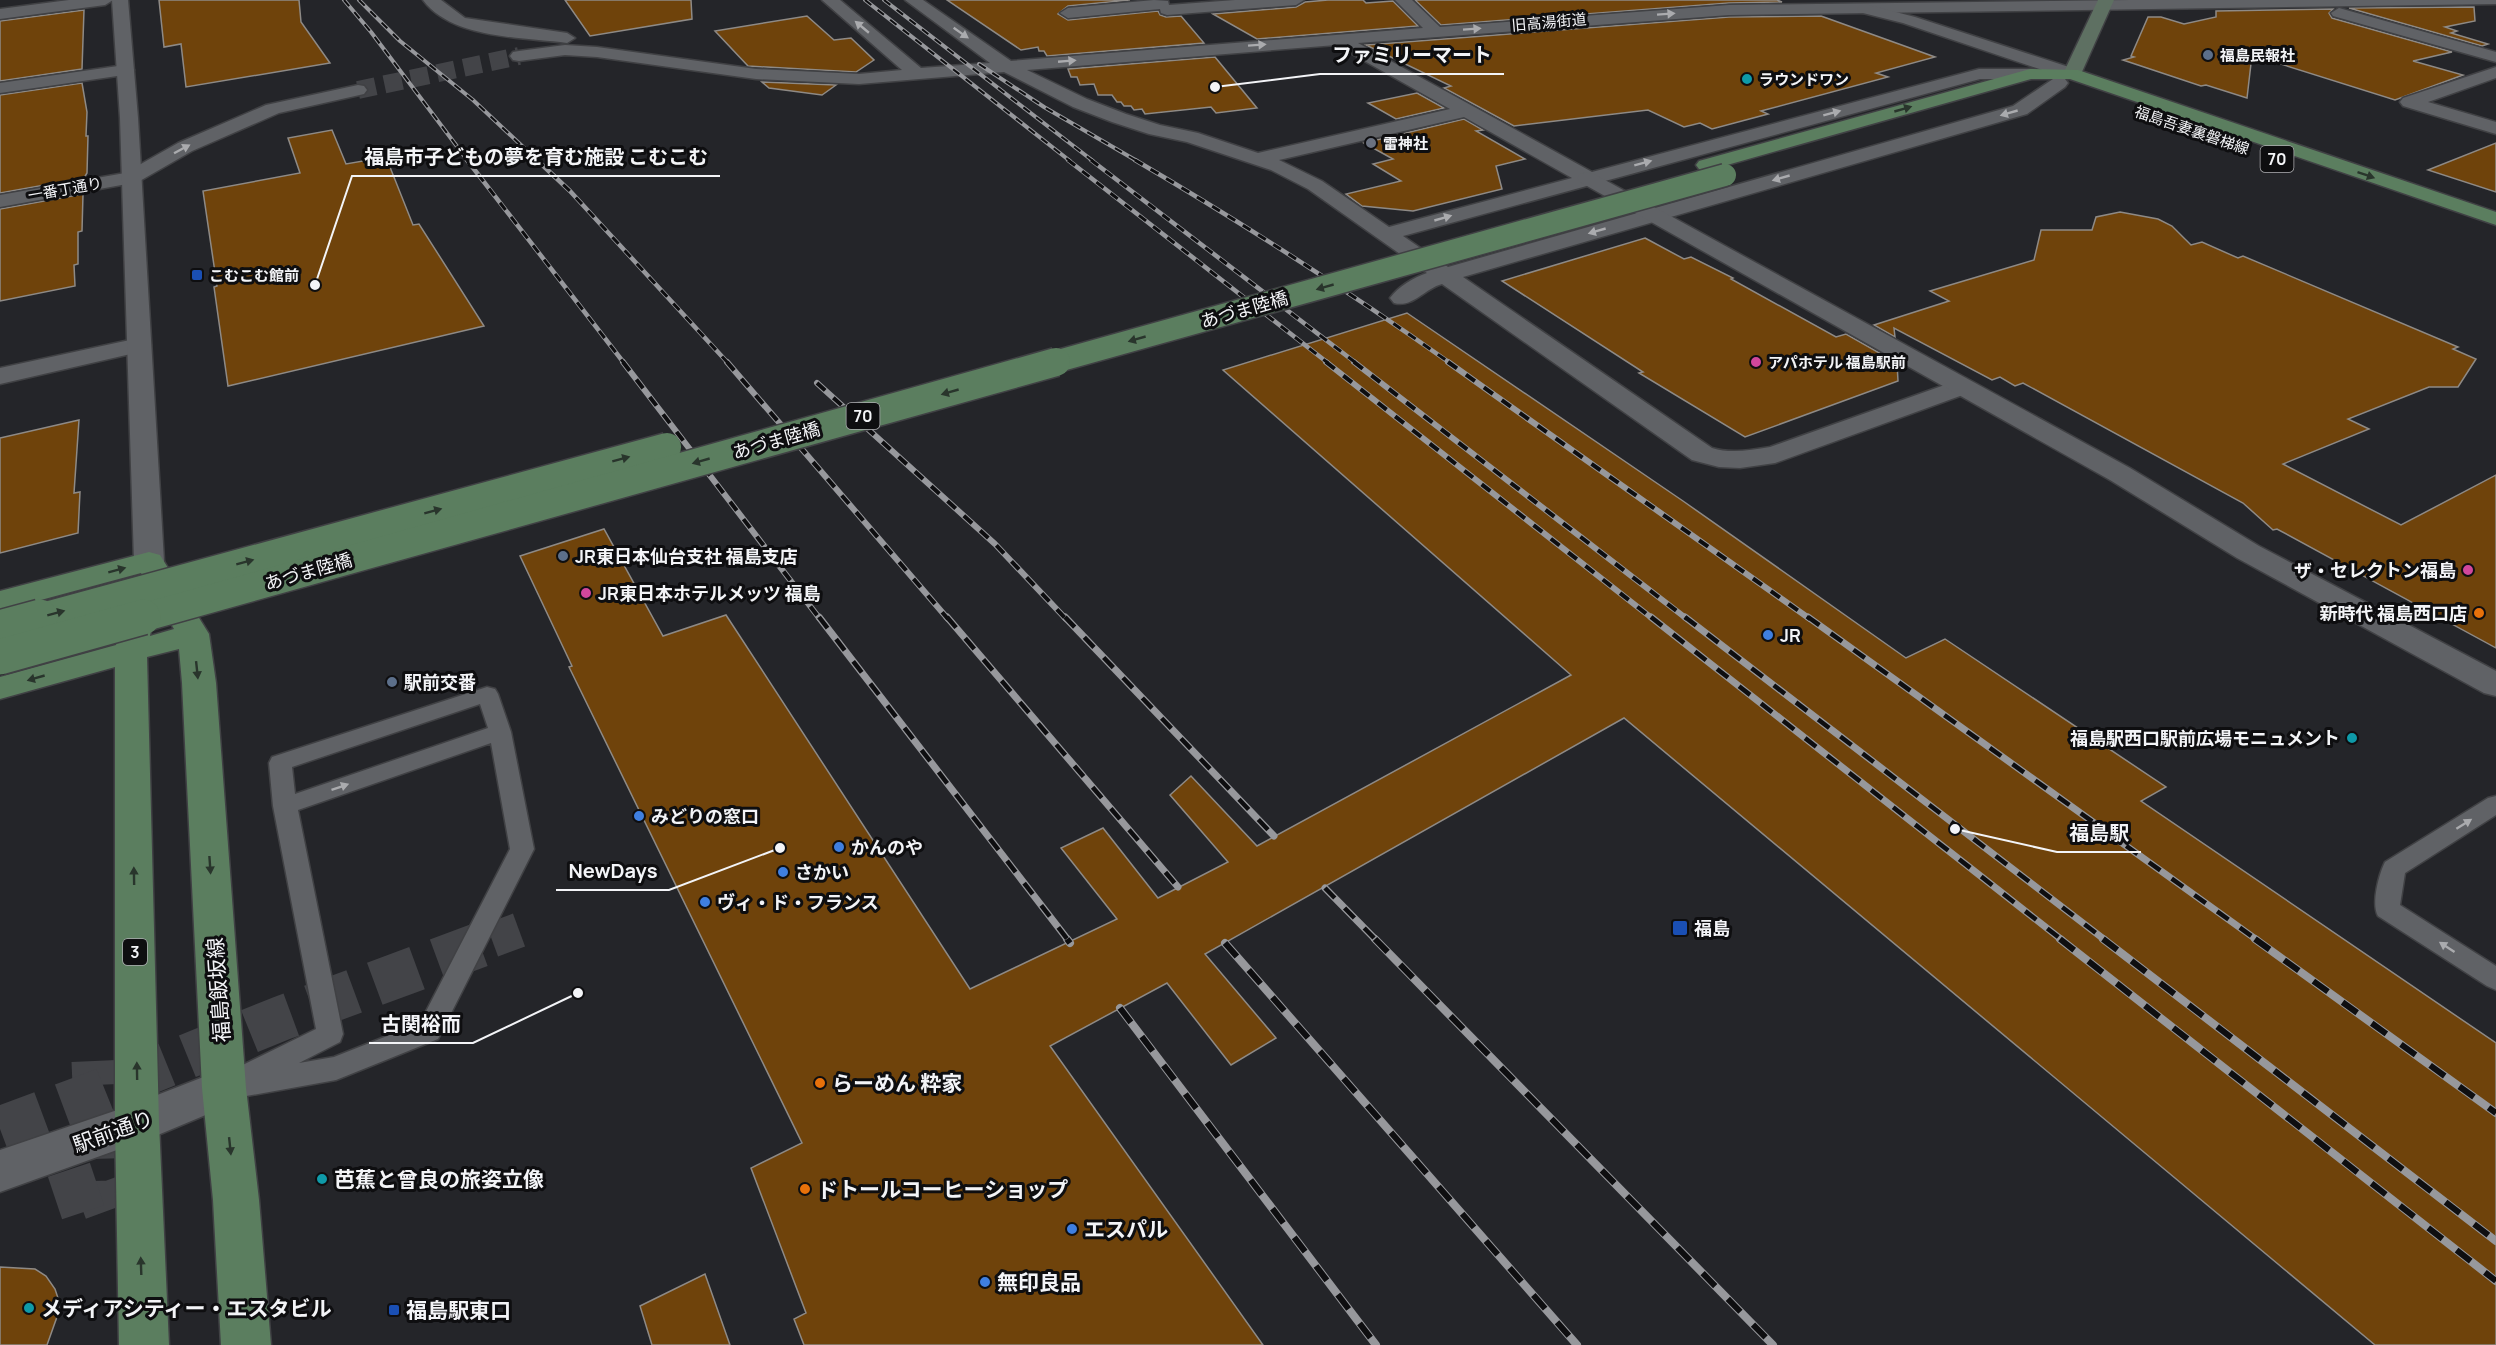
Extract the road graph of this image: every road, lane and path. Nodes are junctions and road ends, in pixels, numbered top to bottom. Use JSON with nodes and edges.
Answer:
{"nodes":[{"id":1,"x":105,"y":0,"type":"edge"},
{"id":2,"x":120,"y":0,"type":"edge"},
{"id":3,"x":430,"y":0,"type":"edge"},
{"id":4,"x":830,"y":0,"type":"edge"},
{"id":5,"x":913,"y":0,"type":"edge"},
{"id":6,"x":1296,"y":0,"type":"edge"},
{"id":7,"x":1403,"y":0,"type":"edge"},
{"id":8,"x":1765,"y":0,"type":"edge"},
{"id":9,"x":2495,"y":0,"type":"edge"},
{"id":10,"x":2209,"y":2,"type":"edge"},
{"id":11,"x":2105,"y":3,"type":"edge"},
{"id":12,"x":2302,"y":3,"type":"junction"},
{"id":13,"x":1163,"y":4,"type":"edge"},
{"id":14,"x":1613,"y":5,"type":"dead end"},
{"id":15,"x":1865,"y":9,"type":"junction"},
{"id":16,"x":1729,"y":10,"type":"junction"},
{"id":17,"x":1068,"y":13,"type":"dead end"},
{"id":18,"x":0,"y":14,"type":"edge"},
{"id":19,"x":1629,"y":16,"type":"junction"},
{"id":20,"x":1435,"y":31,"type":"junction"},
{"id":21,"x":1338,"y":39,"type":"junction"},
{"id":22,"x":2496,"y":48,"type":"edge"},
{"id":23,"x":1198,"y":50,"type":"junction"},
{"id":24,"x":2476,"y":51,"type":"junction"},
{"id":25,"x":519,"y":56,"type":"tunnel mouth"},
{"id":26,"x":2496,"y":57,"type":"edge"},
{"id":27,"x":1008,"y":66,"type":"junction"},
{"id":28,"x":125,"y":70,"type":"junction"},
{"id":29,"x":2496,"y":72,"type":"edge"},
{"id":30,"x":2030,"y":74,"type":"junction"},
{"id":31,"x":918,"y":75,"type":"junction"},
{"id":32,"x":850,"y":79,"type":"junction"},
{"id":33,"x":2065,"y":79,"type":"junction"},
{"id":34,"x":0,"y":88,"type":"edge"},
{"id":35,"x":358,"y":90,"type":"tunnel mouth"},
{"id":36,"x":1466,"y":111,"type":"junction"},
{"id":37,"x":2496,"y":128,"type":"edge"},
{"id":38,"x":1256,"y":159,"type":"junction"},
{"id":39,"x":1716,"y":170,"type":"junction"},
{"id":40,"x":131,"y":178,"type":"junction"},
{"id":41,"x":1587,"y":178,"type":"junction"},
{"id":42,"x":0,"y":201,"type":"edge"},
{"id":43,"x":1653,"y":215,"type":"junction"},
{"id":44,"x":2496,"y":219,"type":"edge"},
{"id":45,"x":1386,"y":234,"type":"junction"},
{"id":46,"x":2496,"y":235,"type":"edge"},
{"id":47,"x":1444,"y":275,"type":"junction"},
{"id":48,"x":1402,"y":298,"type":"dead end"},
{"id":49,"x":139,"y":345,"type":"junction"},
{"id":50,"x":0,"y":376,"type":"edge"},
{"id":51,"x":1962,"y":387,"type":"junction"},
{"id":52,"x":149,"y":561,"type":"junction"},
{"id":53,"x":0,"y":601,"type":"edge"},
{"id":54,"x":0,"y":628,"type":"edge"},
{"id":55,"x":193,"y":634,"type":"junction"},
{"id":56,"x":131,"y":651,"type":"junction"},
{"id":57,"x":0,"y":657,"type":"edge"},
{"id":58,"x":2496,"y":685,"type":"edge"},
{"id":59,"x":0,"y":688,"type":"edge"},
{"id":60,"x":500,"y":732,"type":"junction"},
{"id":61,"x":2496,"y":804,"type":"edge"},
{"id":62,"x":285,"y":806,"type":"junction"},
{"id":63,"x":2496,"y":979,"type":"edge"},
{"id":64,"x":330,"y":1034,"type":"junction"},
{"id":65,"x":336,"y":1068,"type":"junction"},
{"id":66,"x":224,"y":1088,"type":"junction"},
{"id":67,"x":137,"y":1123,"type":"junction"},
{"id":68,"x":0,"y":1171,"type":"edge"},
{"id":69,"x":144,"y":1345,"type":"edge"},
{"id":70,"x":246,"y":1345,"type":"edge"}],
"edges":[{"from":1,"to":18,"type":"street"},
{"from":2,"to":28,"type":"street"},
{"from":3,"to":32,"type":"street"},
{"from":31,"to":4,"type":"street","one_way":true},
{"from":5,"to":27,"type":"street","one_way":true},
{"from":6,"to":13,"type":"street"},
{"from":7,"to":20,"type":"street"},
{"from":8,"to":16,"type":"street"},
{"from":9,"to":12,"type":"street"},
{"from":10,"to":11,"type":"street"},
{"from":10,"to":12,"type":"street"},
{"from":11,"to":15,"type":"street"},
{"from":11,"to":33,"type":"main road"},
{"from":12,"to":24,"type":"street"},
{"from":13,"to":17,"type":"street"},
{"from":13,"to":23,"type":"street"},
{"from":14,"to":19,"type":"street"},
{"from":15,"to":16,"type":"street","name":"旧高湯街道"},
{"from":15,"to":30,"type":"street"},
{"from":15,"to":33,"type":"street"},
{"from":19,"to":16,"type":"street","name":"旧高湯街道","one_way":true},
{"from":20,"to":19,"type":"street","name":"旧高湯街道","one_way":true},
{"from":20,"to":21,"type":"street","name":"旧高湯街道"},
{"from":23,"to":21,"type":"street","name":"旧高湯街道","one_way":true},
{"from":21,"to":36,"type":"street"},
{"from":22,"to":24,"type":"street"},
{"from":27,"to":23,"type":"street","name":"旧高湯街道","one_way":true},
{"from":24,"to":26,"type":"street"},
{"from":25,"to":32,"type":"street"},
{"from":27,"to":31,"type":"street","name":"旧高湯街道"},
{"from":27,"to":38,"type":"street"},
{"from":28,"to":34,"type":"street"},
{"from":28,"to":40,"type":"street"},
{"from":29,"to":37,"type":"street"},
{"from":30,"to":33,"type":"street"},
{"from":39,"to":30,"type":"main road","number":"70","one_way":true},
{"from":41,"to":30,"type":"street","one_way":true},
{"from":31,"to":32,"type":"street","name":"旧高湯街道"},
{"from":33,"to":39,"type":"main road","number":"70"},
{"from":33,"to":43,"type":"street","one_way":true},
{"from":33,"to":44,"type":"main road","name":"福島吾妻裏磐梯線","number":"70","one_way":true},
{"from":33,"to":46,"type":"main road","name":"福島吾妻裏磐梯線","number":"70"},
{"from":40,"to":35,"type":"street","name":"一番丁通り","one_way":true},
{"from":36,"to":38,"type":"street"},
{"from":36,"to":41,"type":"street"},
{"from":38,"to":45,"type":"street"},
{"from":54,"to":39,"type":"main road","name":"あづま陸橋","number":"70","one_way":true,"bridge":true},
{"from":39,"to":57,"type":"main road","name":"あづま陸橋","number":"70","one_way":true,"bridge":true},
{"from":40,"to":42,"type":"street","name":"一番丁通り"},
{"from":40,"to":49,"type":"street"},
{"from":41,"to":43,"type":"street"},
{"from":45,"to":41,"type":"street","one_way":true},
{"from":43,"to":47,"type":"street","one_way":true},
{"from":43,"to":51,"type":"street"},
{"from":45,"to":47,"type":"street"},
{"from":47,"to":48,"type":"street"},
{"from":47,"to":51,"type":"street"},
{"from":49,"to":50,"type":"street"},
{"from":49,"to":52,"type":"street"},
{"from":51,"to":58,"type":"street"},
{"from":53,"to":52,"type":"main road","one_way":true},
{"from":52,"to":55,"type":"main road","name":"福島飯坂線"},
{"from":52,"to":56,"type":"main road","number":"3"},
{"from":55,"to":56,"type":"main road"},
{"from":55,"to":66,"type":"main road","name":"福島飯坂線","one_way":true},
{"from":56,"to":59,"type":"main road","one_way":true},
{"from":67,"to":56,"type":"main road","number":"3","one_way":true},
{"from":62,"to":60,"type":"lane","one_way":true},
{"from":60,"to":62,"type":"lane"},
{"from":60,"to":65,"type":"lane"},
{"from":63,"to":61,"type":"lane","one_way":true},
{"from":62,"to":64,"type":"lane"},
{"from":64,"to":65,"type":"lane"},
{"from":64,"to":66,"type":"lane"},
{"from":65,"to":66,"type":"lane"},
{"from":66,"to":67,"type":"street","name":"駅前通り"},
{"from":66,"to":70,"type":"main road","name":"福島飯坂線","one_way":true},
{"from":67,"to":68,"type":"street","name":"駅前通り"},
{"from":69,"to":67,"type":"main road","number":"3","one_way":true}]}
